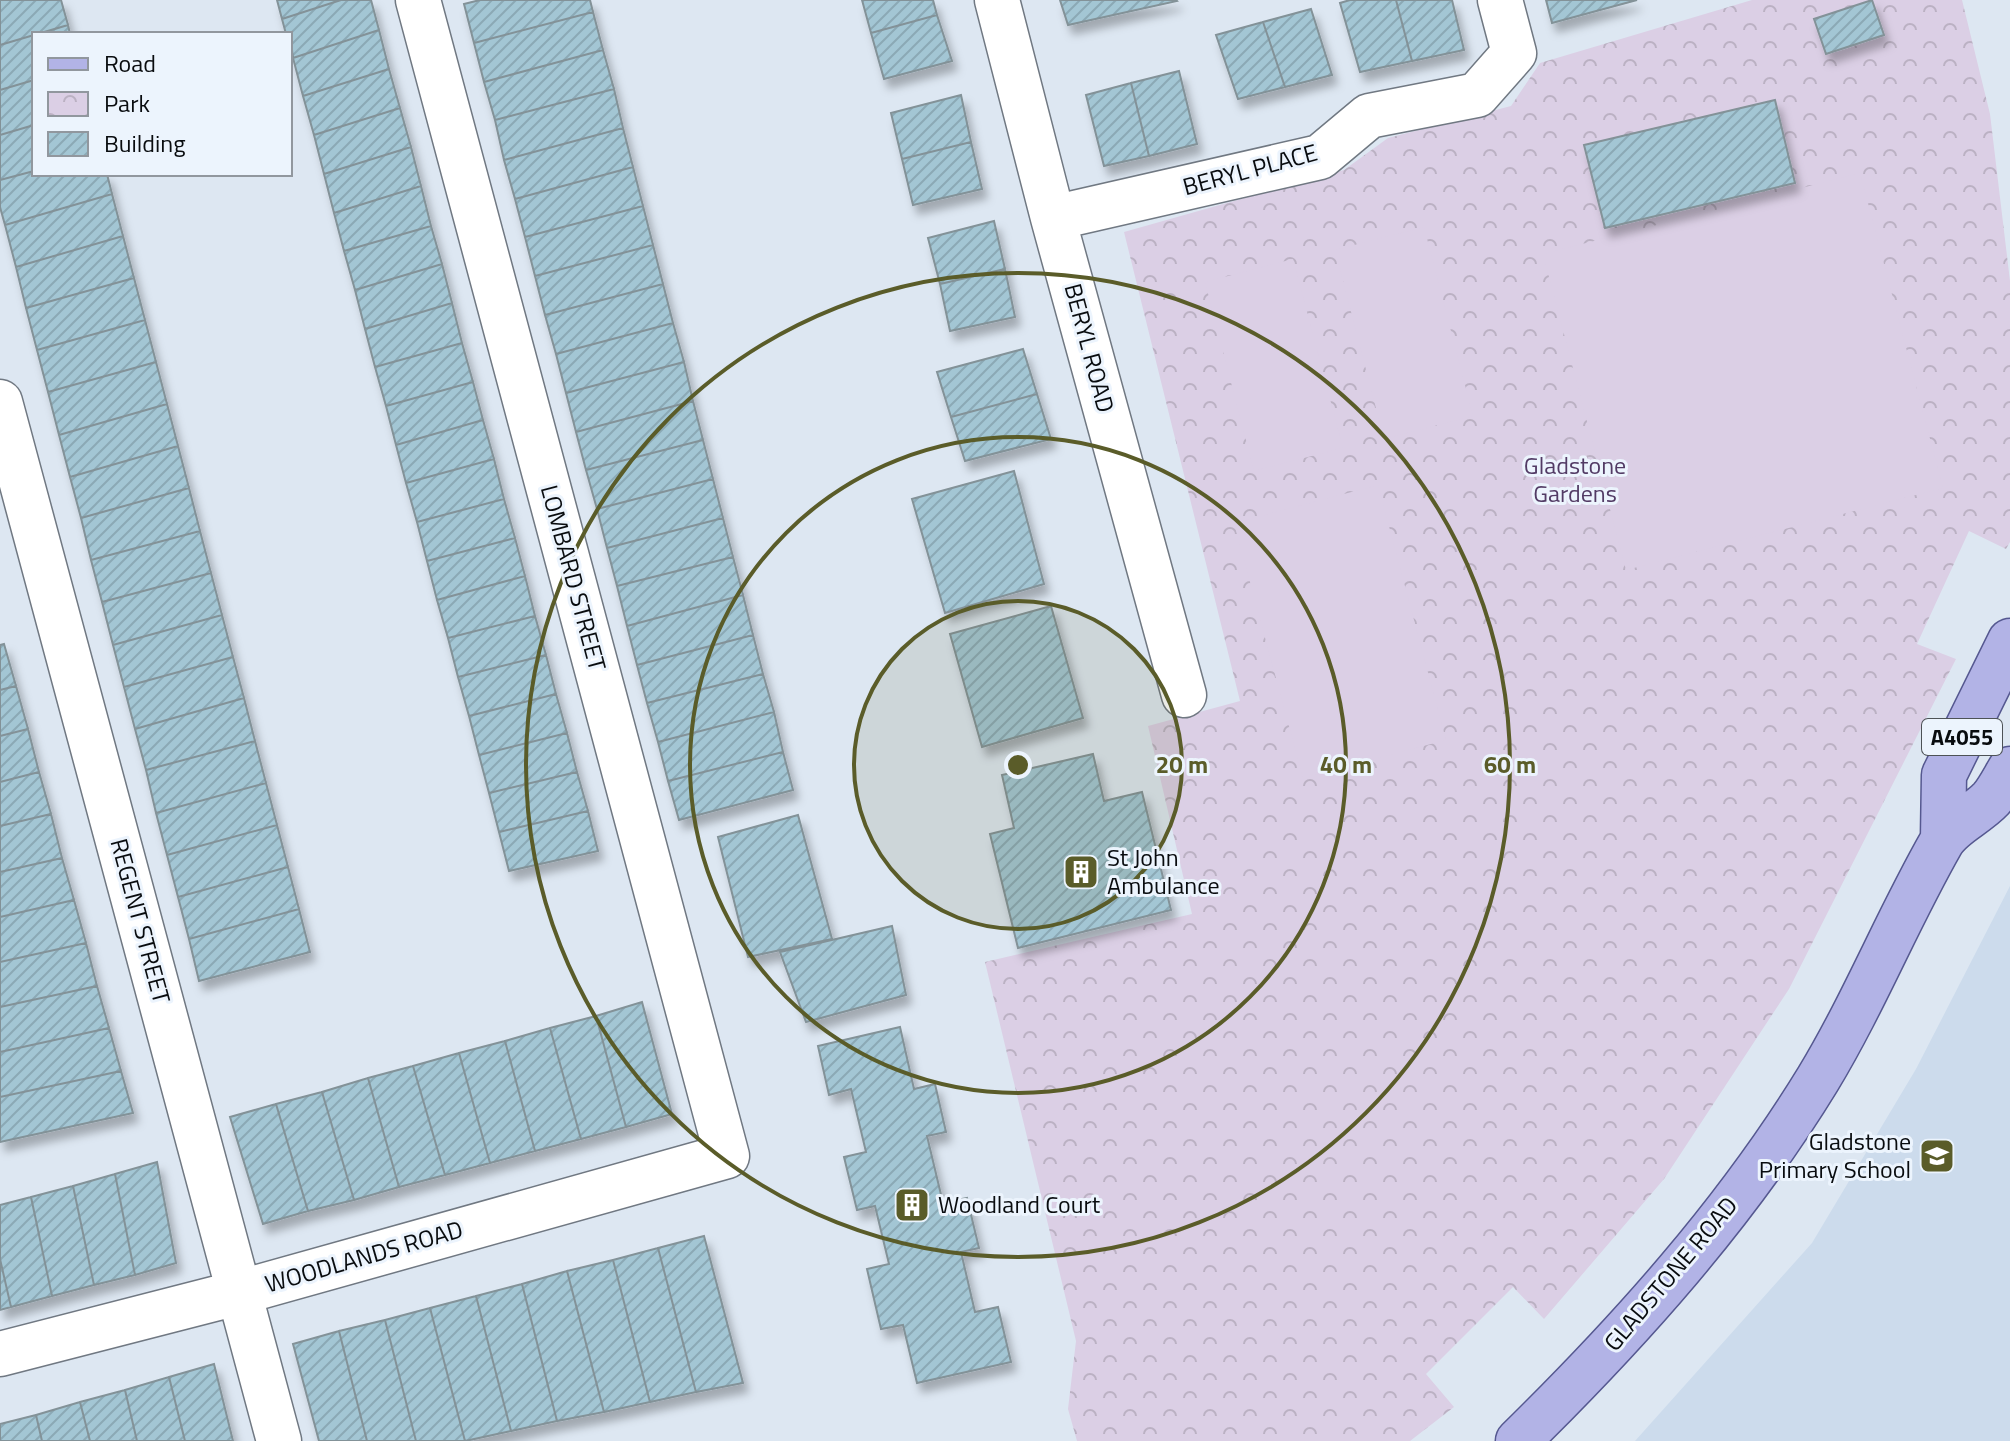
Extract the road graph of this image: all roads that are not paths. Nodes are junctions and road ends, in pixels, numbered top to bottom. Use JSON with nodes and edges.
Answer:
{"nodes":[{"id":1,"x":418,"y":0,"type":"edge"},
{"id":2,"x":997,"y":0,"type":"edge"},
{"id":3,"x":1500,"y":0,"type":"edge"},
{"id":4,"x":1053,"y":218,"type":"junction"},
{"id":5,"x":0,"y":402,"type":"edge"},
{"id":6,"x":2010,"y":641,"type":"edge"},
{"id":7,"x":1184,"y":695,"type":"dead end"},
{"id":8,"x":2010,"y":769,"type":"edge"},
{"id":9,"x":1943,"y":839,"type":"junction"},
{"id":10,"x":727,"y":1156,"type":"joint"},
{"id":11,"x":241,"y":1292,"type":"junction"},
{"id":12,"x":0,"y":1354,"type":"edge"},
{"id":13,"x":279,"y":1441,"type":"edge"},
{"id":14,"x":1518,"y":1441,"type":"edge"}],
"edges":[{"from":1,"to":10,"type":"street","name":"LOMBARD STREET"},
{"from":2,"to":4,"type":"street","name":"BERYL ROAD"},
{"from":3,"to":4,"type":"street","name":"BERYL PLACE"},
{"from":4,"to":7,"type":"street","name":"BERYL ROAD"},
{"from":5,"to":11,"type":"street","name":"REGENT STREET"},
{"from":6,"to":9,"type":"main road","name":"GLADSTONE ROAD","number":"A4055"},
{"from":8,"to":9,"type":"main road","name":"GLADSTONE ROAD","number":"A4055"},
{"from":9,"to":14,"type":"main road","name":"GLADSTONE ROAD","number":"A4055"},
{"from":10,"to":11,"type":"street","name":"WOODLANDS ROAD"},
{"from":11,"to":12,"type":"street","name":"WOODLANDS ROAD"},
{"from":11,"to":13,"type":"street","name":"REGENT STREET"}]}
